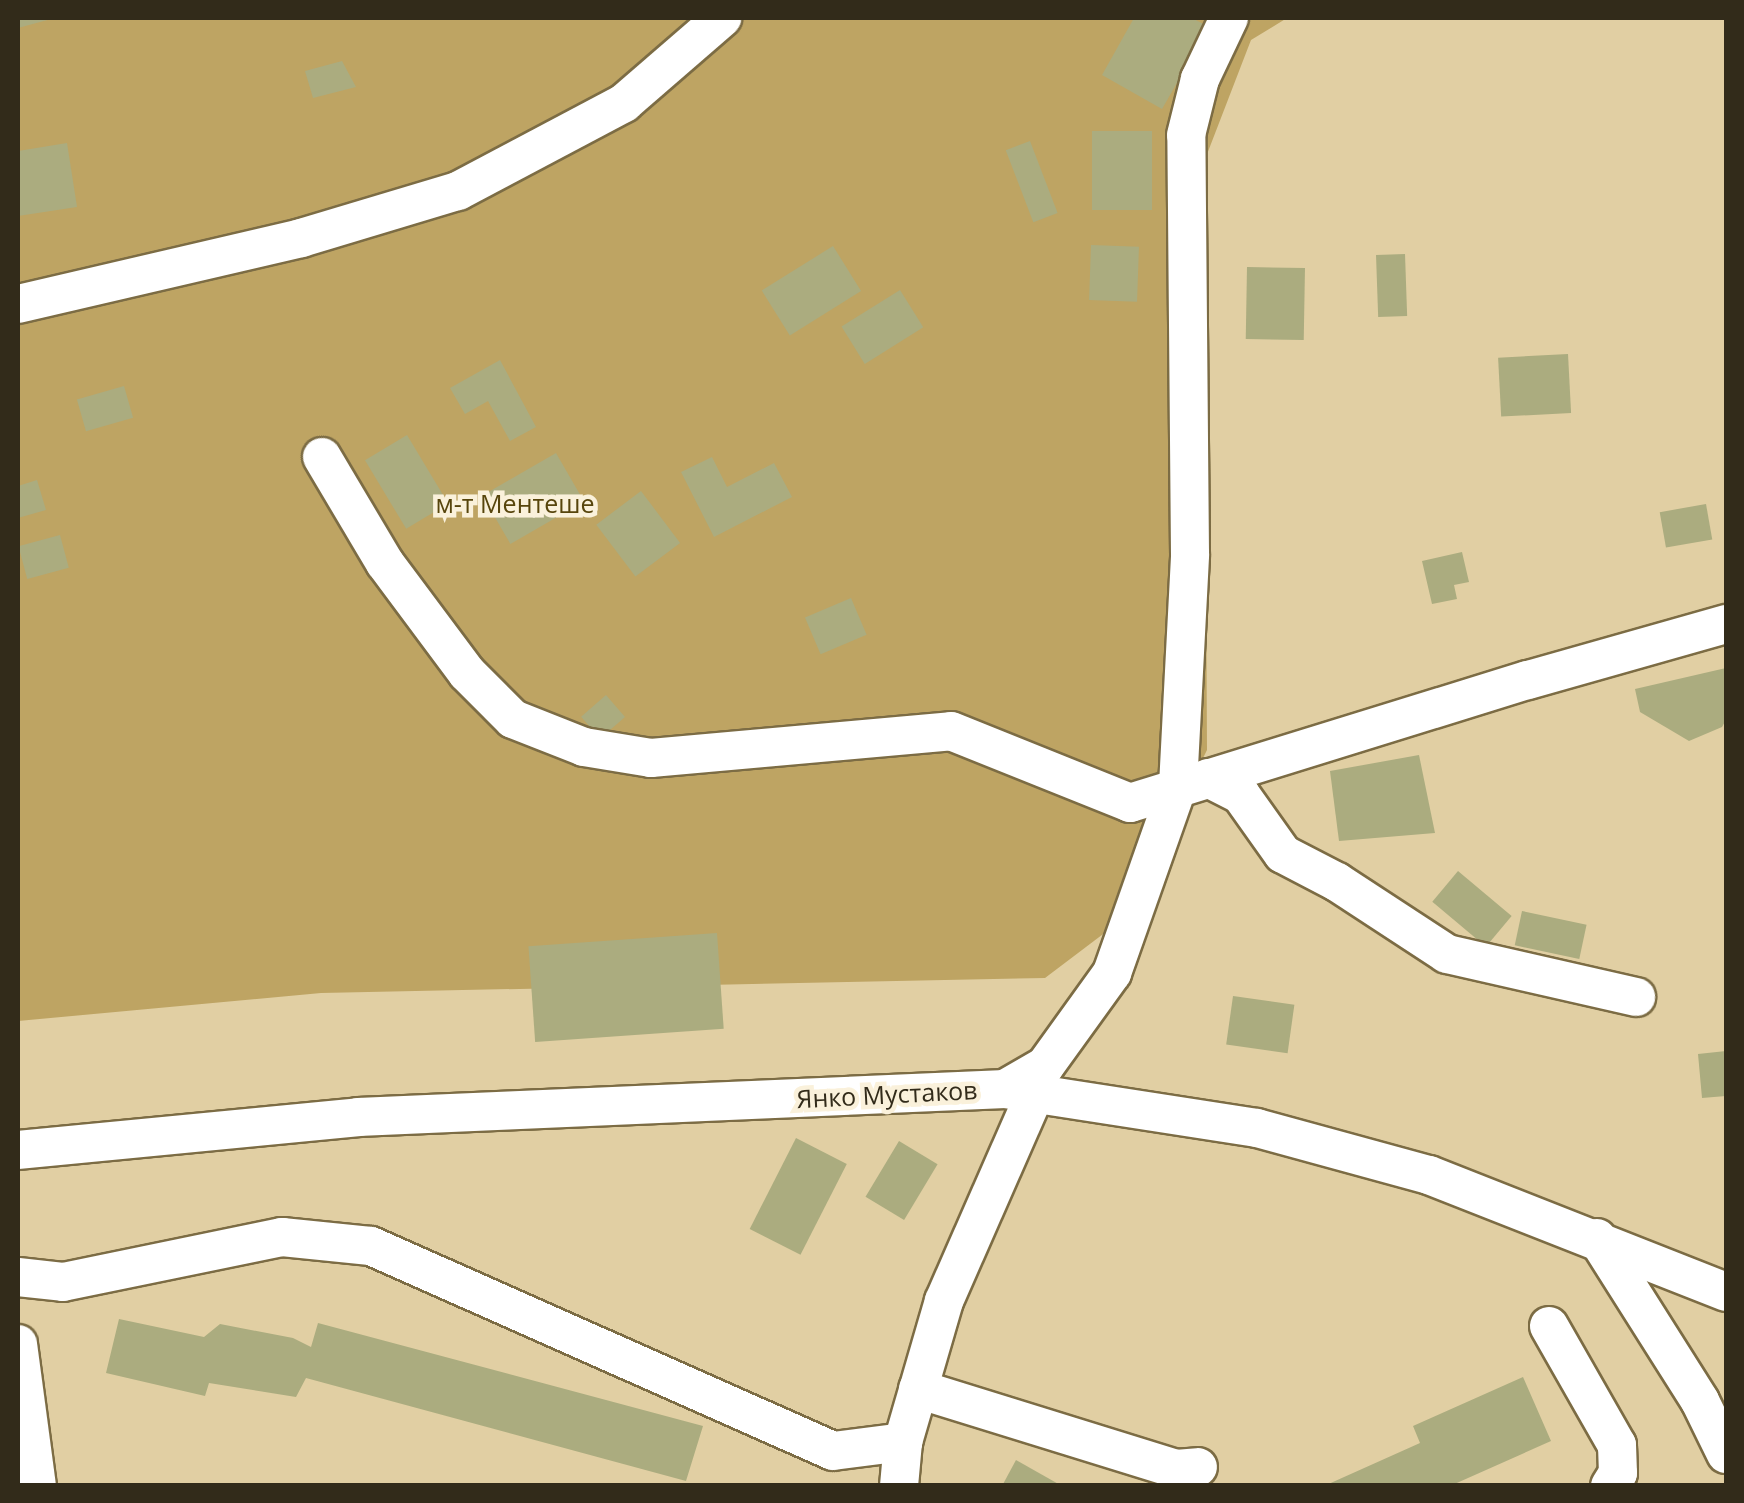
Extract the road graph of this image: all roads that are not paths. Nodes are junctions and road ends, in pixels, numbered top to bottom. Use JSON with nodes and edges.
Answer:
{"nodes":[{"id":1,"x":722,"y":18,"type":"edge"},
{"id":2,"x":1229,"y":18,"type":"edge"},
{"id":3,"x":18,"y":304,"type":"edge"},
{"id":4,"x":322,"y":457,"type":"dead end"},
{"id":5,"x":1726,"y":624,"type":"edge"},
{"id":6,"x":1193,"y":782,"type":"junction"},
{"id":7,"x":1636,"y":997,"type":"dead end"},
{"id":8,"x":1020,"y":1091,"type":"junction"},
{"id":9,"x":18,"y":1150,"type":"edge"},
{"id":10,"x":1596,"y":1238,"type":"junction"},
{"id":11,"x":18,"y":1277,"type":"edge"},
{"id":12,"x":1726,"y":1292,"type":"edge"},
{"id":13,"x":1549,"y":1326,"type":"dead end"},
{"id":14,"x":18,"y":1344,"type":"edge"},
{"id":15,"x":918,"y":1389,"type":"junction"},
{"id":16,"x":904,"y":1442,"type":"junction"},
{"id":17,"x":1726,"y":1454,"type":"edge"},
{"id":18,"x":1198,"y":1467,"type":"dead end"},
{"id":19,"x":37,"y":1486,"type":"edge"},
{"id":20,"x":899,"y":1486,"type":"edge"},
{"id":21,"x":1610,"y":1486,"type":"edge"}],
"edges":[{"from":1,"to":3,"type":"street"},
{"from":2,"to":6,"type":"street"},
{"from":4,"to":6,"type":"street"},
{"from":5,"to":6,"type":"street"},
{"from":6,"to":7,"type":"street"},
{"from":6,"to":8,"type":"street"},
{"from":8,"to":9,"type":"street","name":"Янко Мустаков"},
{"from":8,"to":10,"type":"street","name":"Янко Мустаков"},
{"from":8,"to":15,"type":"street"},
{"from":10,"to":12,"type":"street","name":"Янко Мустаков"},
{"from":10,"to":17,"type":"street"},
{"from":11,"to":16,"type":"street"},
{"from":13,"to":21,"type":"street"},
{"from":14,"to":19,"type":"street"},
{"from":15,"to":16,"type":"street"},
{"from":15,"to":18,"type":"street"},
{"from":16,"to":20,"type":"street"}]}
